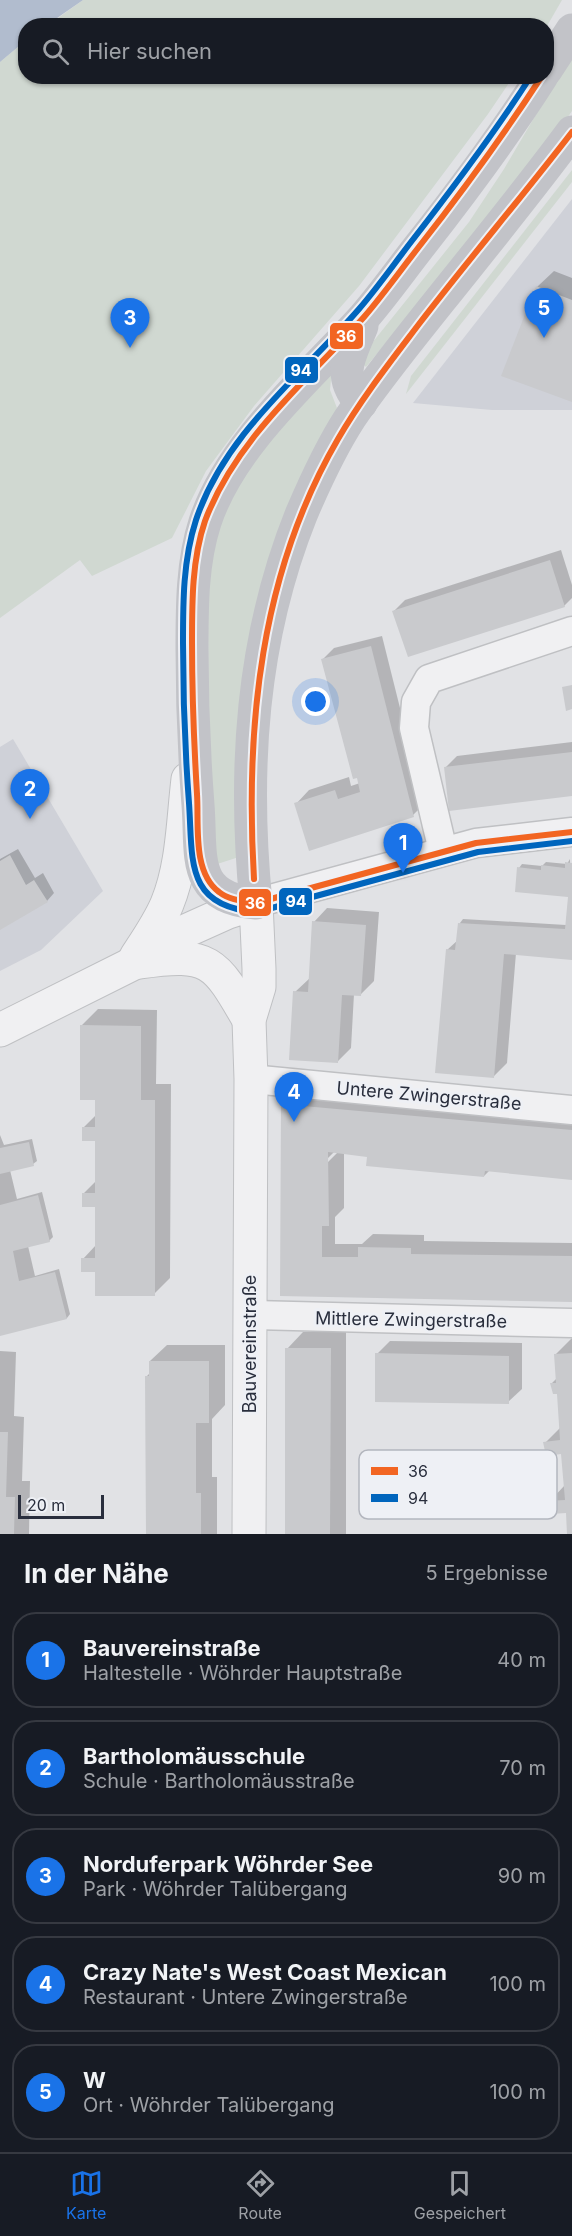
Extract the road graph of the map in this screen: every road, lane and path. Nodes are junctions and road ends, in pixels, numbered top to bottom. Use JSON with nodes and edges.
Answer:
{"nodes":[{"id":1,"x":572,"y":30,"type":"edge"},
{"id":2,"x":554,"y":58,"type":"edge"},
{"id":3,"x":536,"y":84,"type":"edge"},
{"id":4,"x":572,"y":132,"type":"edge"},
{"id":5,"x":365,"y":315,"type":"junction"},
{"id":6,"x":361,"y":403,"type":"junction"},
{"id":7,"x":572,"y":631,"type":"edge"},
{"id":8,"x":193,"y":738,"type":"junction"},
{"id":9,"x":572,"y":832,"type":"edge"},
{"id":10,"x":443,"y":851,"type":"junction"},
{"id":11,"x":256,"y":903,"type":"junction"},
{"id":12,"x":132,"y":964,"type":"junction"},
{"id":13,"x":249,"y":1020,"type":"junction"},
{"id":14,"x":0,"y":1030,"type":"edge"},
{"id":15,"x":251,"y":1079,"type":"junction"},
{"id":16,"x":572,"y":1110,"type":"edge"},
{"id":17,"x":250,"y":1315,"type":"junction"},
{"id":18,"x":572,"y":1323,"type":"edge"},
{"id":19,"x":249,"y":1534,"type":"edge"}],
"edges":[{"from":1,"to":2,"type":"main road"},
{"from":3,"to":5,"type":"main road"},
{"from":4,"to":6,"type":"main road"},
{"from":5,"to":6,"type":"main road"},
{"from":5,"to":8,"type":"main road"},
{"from":6,"to":11,"type":"main road"},
{"from":7,"to":10,"type":"street"},
{"from":8,"to":11,"type":"main road"},
{"from":8,"to":12,"type":"street"},
{"from":9,"to":10,"type":"street"},
{"from":10,"to":11,"type":"street"},
{"from":11,"to":12,"type":"street"},
{"from":11,"to":13,"type":"street","name":"Bauvereinstraße"},
{"from":12,"to":13,"type":"street"},
{"from":12,"to":14,"type":"street"},
{"from":13,"to":15,"type":"street","name":"Bauvereinstraße"},
{"from":15,"to":16,"type":"street","name":"Untere Zwingerstraße"},
{"from":15,"to":17,"type":"street","name":"Bauvereinstraße"},
{"from":17,"to":18,"type":"street","name":"Mittlere Zwingerstraße"},
{"from":17,"to":19,"type":"street","name":"Bauvereinstraße"}]}
